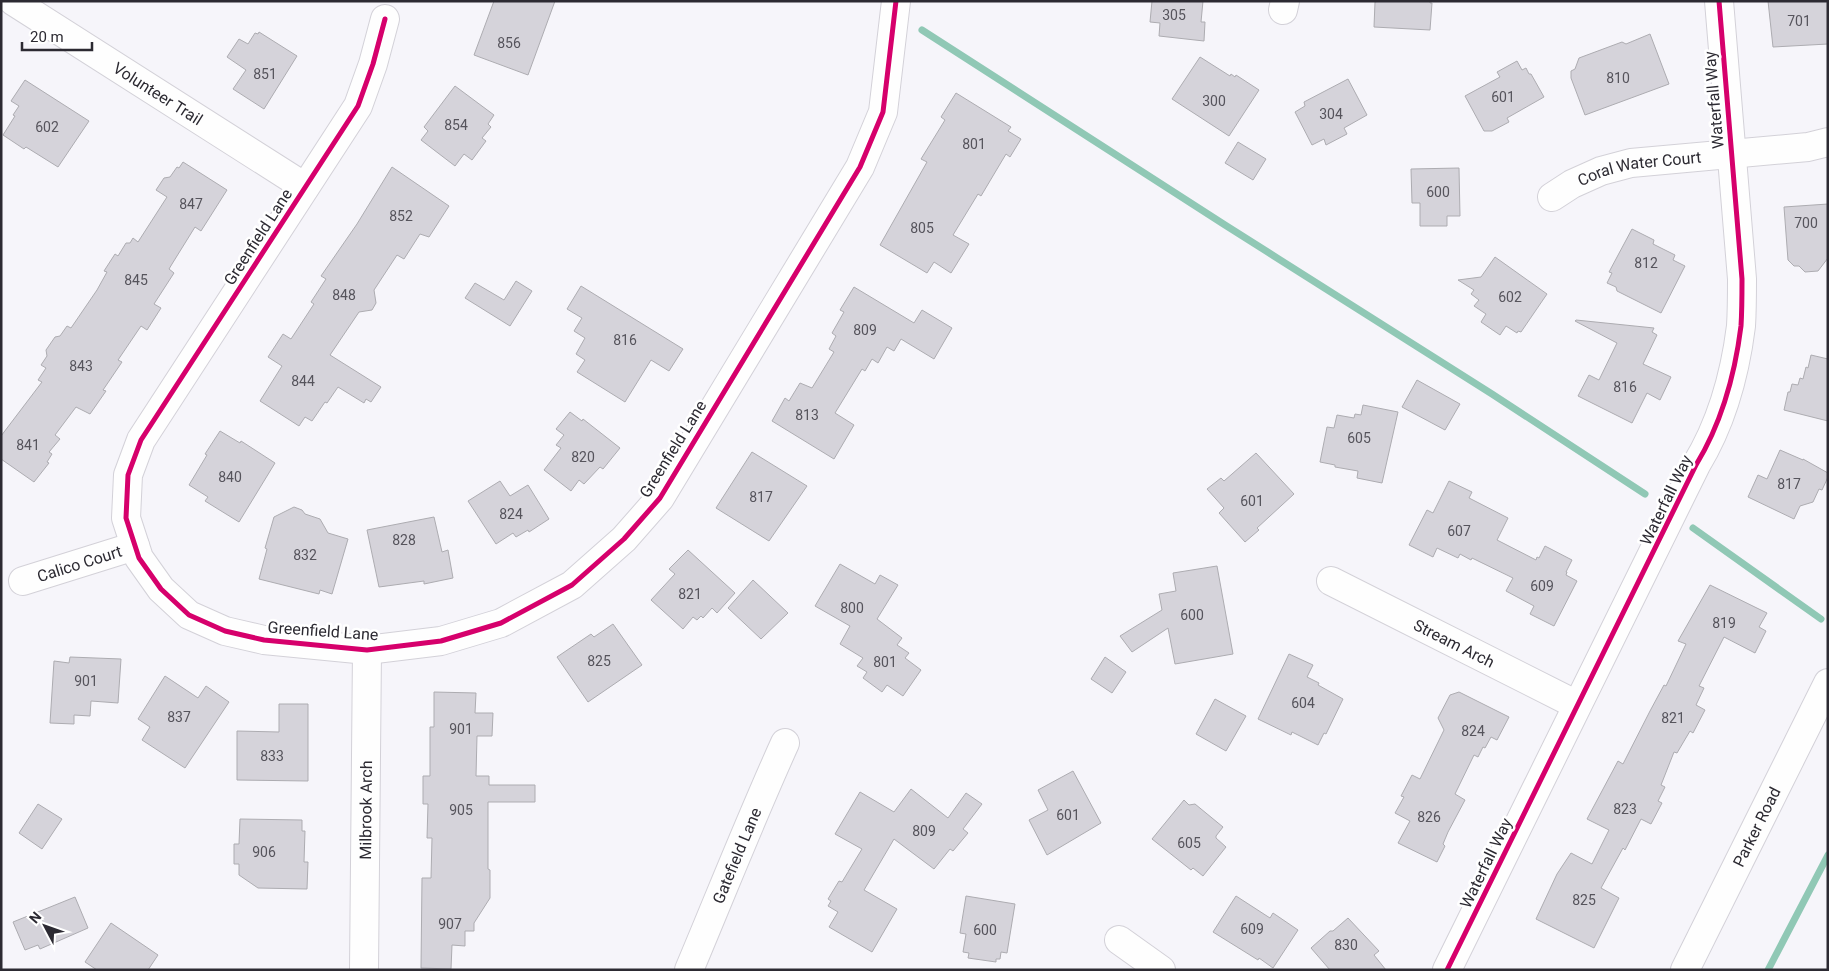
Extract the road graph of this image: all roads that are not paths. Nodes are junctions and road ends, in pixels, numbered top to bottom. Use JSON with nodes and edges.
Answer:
{"nodes":[{"id":1,"x":12,"y":1,"type":"edge"},
{"id":2,"x":896,"y":1,"type":"edge"},
{"id":3,"x":1719,"y":1,"type":"edge"},
{"id":4,"x":385,"y":20,"type":"dead end"},
{"id":5,"x":1828,"y":142,"type":"edge"},
{"id":6,"x":1731,"y":154,"type":"junction"},
{"id":7,"x":305,"y":187,"type":"junction"},
{"id":8,"x":1552,"y":197,"type":"dead end"},
{"id":9,"x":135,"y":546,"type":"junction"},
{"id":10,"x":23,"y":581,"type":"dead end"},
{"id":11,"x":1331,"y":581,"type":"dead end"},
{"id":12,"x":367,"y":650,"type":"junction"},
{"id":13,"x":1828,"y":682,"type":"edge"},
{"id":14,"x":1577,"y":705,"type":"junction"},
{"id":15,"x":785,"y":743,"type":"dead end"},
{"id":16,"x":1119,"y":940,"type":"dead end"},
{"id":17,"x":364,"y":970,"type":"edge"},
{"id":18,"x":689,"y":970,"type":"edge"},
{"id":19,"x":1161,"y":970,"type":"edge"},
{"id":20,"x":1447,"y":970,"type":"edge"},
{"id":21,"x":1685,"y":970,"type":"edge"}],
"edges":[{"from":1,"to":7,"type":"street","name":"Volunteer Trail"},
{"from":2,"to":12,"type":"street","name":"Greenfield Lane"},
{"from":3,"to":6,"type":"street","name":"Waterfall Way"},
{"from":4,"to":7,"type":"street","name":"Greenfield Lane"},
{"from":5,"to":6,"type":"street","name":"Coral Water Court"},
{"from":6,"to":8,"type":"street","name":"Coral Water Court"},
{"from":6,"to":14,"type":"street","name":"Waterfall Way"},
{"from":7,"to":9,"type":"street","name":"Greenfield Lane"},
{"from":9,"to":10,"type":"street","name":"Calico Court"},
{"from":9,"to":12,"type":"street","name":"Greenfield Lane"},
{"from":11,"to":14,"type":"street","name":"Stream Arch"},
{"from":12,"to":17,"type":"street","name":"Milbrook Arch"},
{"from":13,"to":21,"type":"street","name":"Parker Road"},
{"from":14,"to":20,"type":"street","name":"Waterfall Way"},
{"from":15,"to":18,"type":"street","name":"Gatefield Lane"},
{"from":16,"to":19,"type":"street"}]}
